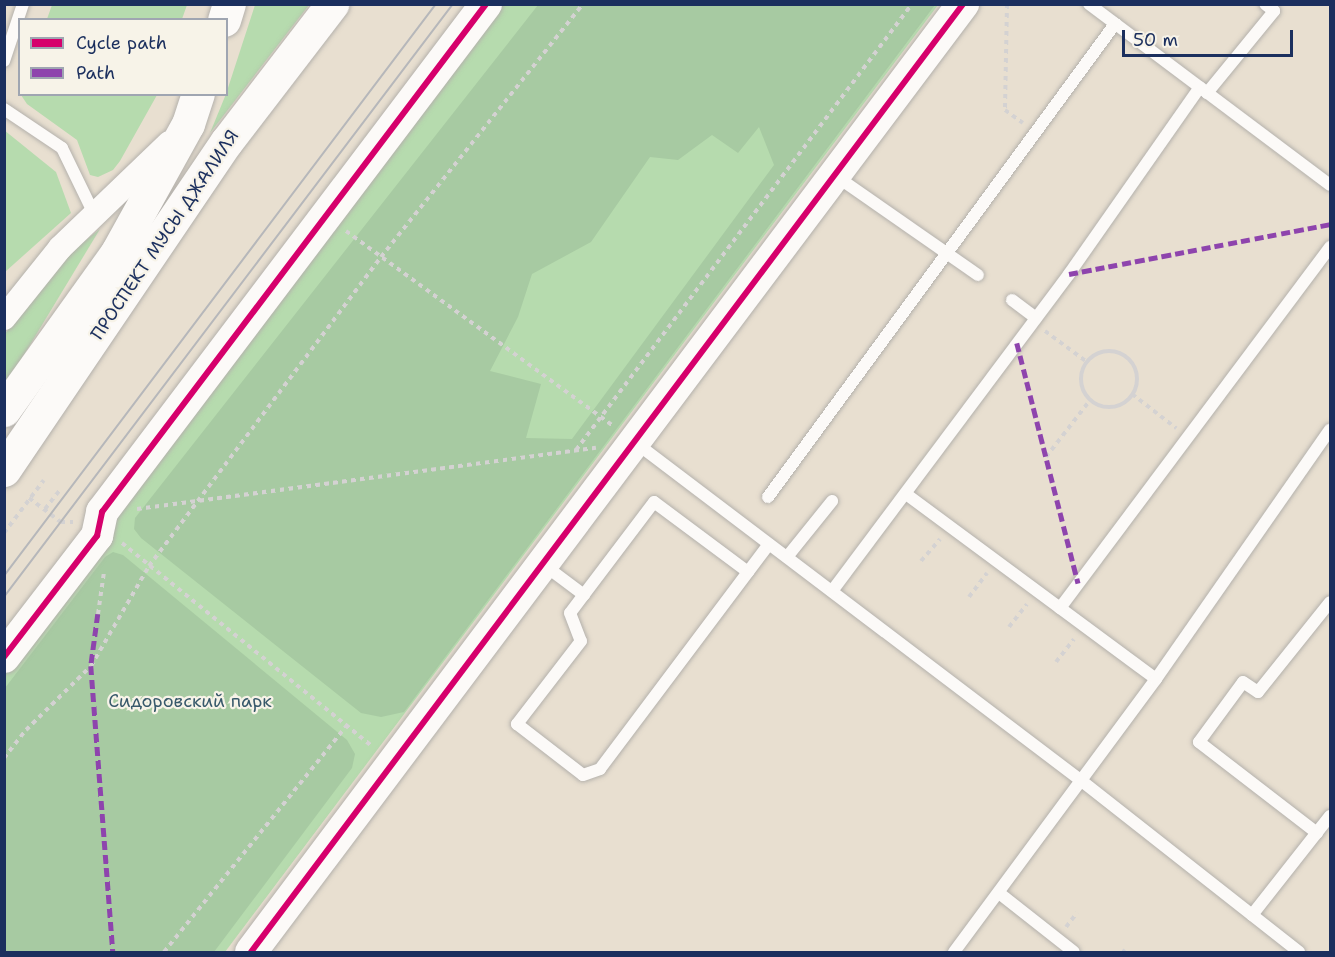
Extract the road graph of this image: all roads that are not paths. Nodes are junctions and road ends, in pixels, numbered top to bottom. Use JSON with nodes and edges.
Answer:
{"nodes":[{"id":1,"x":332,"y":4,"type":"edge"},
{"id":2,"x":486,"y":4,"type":"edge"},
{"id":3,"x":963,"y":4,"type":"edge"},
{"id":4,"x":1089,"y":4,"type":"edge"},
{"id":5,"x":1272,"y":7,"type":"edge"},
{"id":6,"x":18,"y":19,"type":"edge"},
{"id":7,"x":1115,"y":24,"type":"junction"},
{"id":8,"x":4,"y":61,"type":"edge"},
{"id":9,"x":1204,"y":90,"type":"junction"},
{"id":10,"x":4,"y":109,"type":"edge"},
{"id":11,"x":193,"y":109,"type":"edge"},
{"id":12,"x":836,"y":176,"type":"junction"},
{"id":13,"x":1330,"y":185,"type":"edge"},
{"id":14,"x":96,"y":216,"type":"junction"},
{"id":15,"x":1330,"y":247,"type":"edge"},
{"id":16,"x":946,"y":253,"type":"junction"},
{"id":17,"x":978,"y":275,"type":"dead end"},
{"id":18,"x":1012,"y":300,"type":"dead end"},
{"id":19,"x":4,"y":318,"type":"edge"},
{"id":20,"x":1036,"y":318,"type":"junction"},
{"id":21,"x":4,"y":410,"type":"edge"},
{"id":22,"x":1330,"y":430,"type":"edge"},
{"id":23,"x":636,"y":443,"type":"junction"},
{"id":24,"x":4,"y":470,"type":"edge"},
{"id":25,"x":906,"y":494,"type":"junction"},
{"id":26,"x":768,"y":497,"type":"dead end"},
{"id":27,"x":831,"y":501,"type":"dead end"},
{"id":28,"x":769,"y":544,"type":"junction"},
{"id":29,"x":787,"y":558,"type":"junction"},
{"id":30,"x":544,"y":564,"type":"junction"},
{"id":31,"x":748,"y":572,"type":"junction"},
{"id":32,"x":832,"y":591,"type":"junction"},
{"id":33,"x":584,"y":594,"type":"junction"},
{"id":34,"x":1330,"y":602,"type":"edge"},
{"id":35,"x":1060,"y":608,"type":"junction"},
{"id":36,"x":4,"y":657,"type":"edge"},
{"id":37,"x":1156,"y":679,"type":"junction"},
{"id":38,"x":1083,"y":782,"type":"junction"},
{"id":39,"x":1330,"y":816,"type":"edge"},
{"id":40,"x":1317,"y":833,"type":"junction"},
{"id":41,"x":999,"y":893,"type":"junction"},
{"id":42,"x":1252,"y":915,"type":"junction"},
{"id":43,"x":251,"y":952,"type":"edge"},
{"id":44,"x":954,"y":952,"type":"edge"},
{"id":45,"x":1074,"y":952,"type":"edge"},
{"id":46,"x":1299,"y":952,"type":"edge"}],
"edges":[{"from":1,"to":24,"type":"main road","name":"ПРОСПЕКТ МУСЫ ДЖАЛИЛЯ"},
{"from":2,"to":36,"type":"street"},
{"from":3,"to":12,"type":"street"},
{"from":4,"to":7,"type":"lane"},
{"from":5,"to":9,"type":"lane"},
{"from":6,"to":8,"type":"lane"},
{"from":7,"to":9,"type":"lane"},
{"from":7,"to":16,"type":"lane"},
{"from":9,"to":13,"type":"lane"},
{"from":9,"to":20,"type":"lane"},
{"from":10,"to":14,"type":"lane"},
{"from":11,"to":14,"type":"street"},
{"from":11,"to":21,"type":"main road","name":"ПРОСПЕКТ МУСЫ ДЖАЛИЛЯ"},
{"from":12,"to":16,"type":"lane"},
{"from":12,"to":23,"type":"street"},
{"from":14,"to":19,"type":"street"},
{"from":15,"to":35,"type":"lane"},
{"from":16,"to":17,"type":"lane"},
{"from":16,"to":26,"type":"lane"},
{"from":18,"to":20,"type":"lane"},
{"from":20,"to":25,"type":"lane"},
{"from":22,"to":37,"type":"lane"},
{"from":23,"to":28,"type":"lane"},
{"from":23,"to":30,"type":"street"},
{"from":25,"to":32,"type":"lane"},
{"from":25,"to":35,"type":"lane"},
{"from":27,"to":29,"type":"lane"},
{"from":28,"to":29,"type":"lane"},
{"from":28,"to":31,"type":"lane"},
{"from":29,"to":32,"type":"lane"},
{"from":30,"to":33,"type":"lane"},
{"from":30,"to":43,"type":"street"},
{"from":31,"to":33,"type":"lane"},
{"from":31,"to":33,"type":"lane"},
{"from":32,"to":38,"type":"lane"},
{"from":34,"to":40,"type":"lane"},
{"from":35,"to":37,"type":"lane"},
{"from":37,"to":38,"type":"lane"},
{"from":38,"to":41,"type":"lane"},
{"from":38,"to":42,"type":"lane"},
{"from":39,"to":40,"type":"lane"},
{"from":40,"to":42,"type":"lane"},
{"from":41,"to":44,"type":"lane"},
{"from":41,"to":45,"type":"lane"},
{"from":42,"to":46,"type":"lane"}]}
